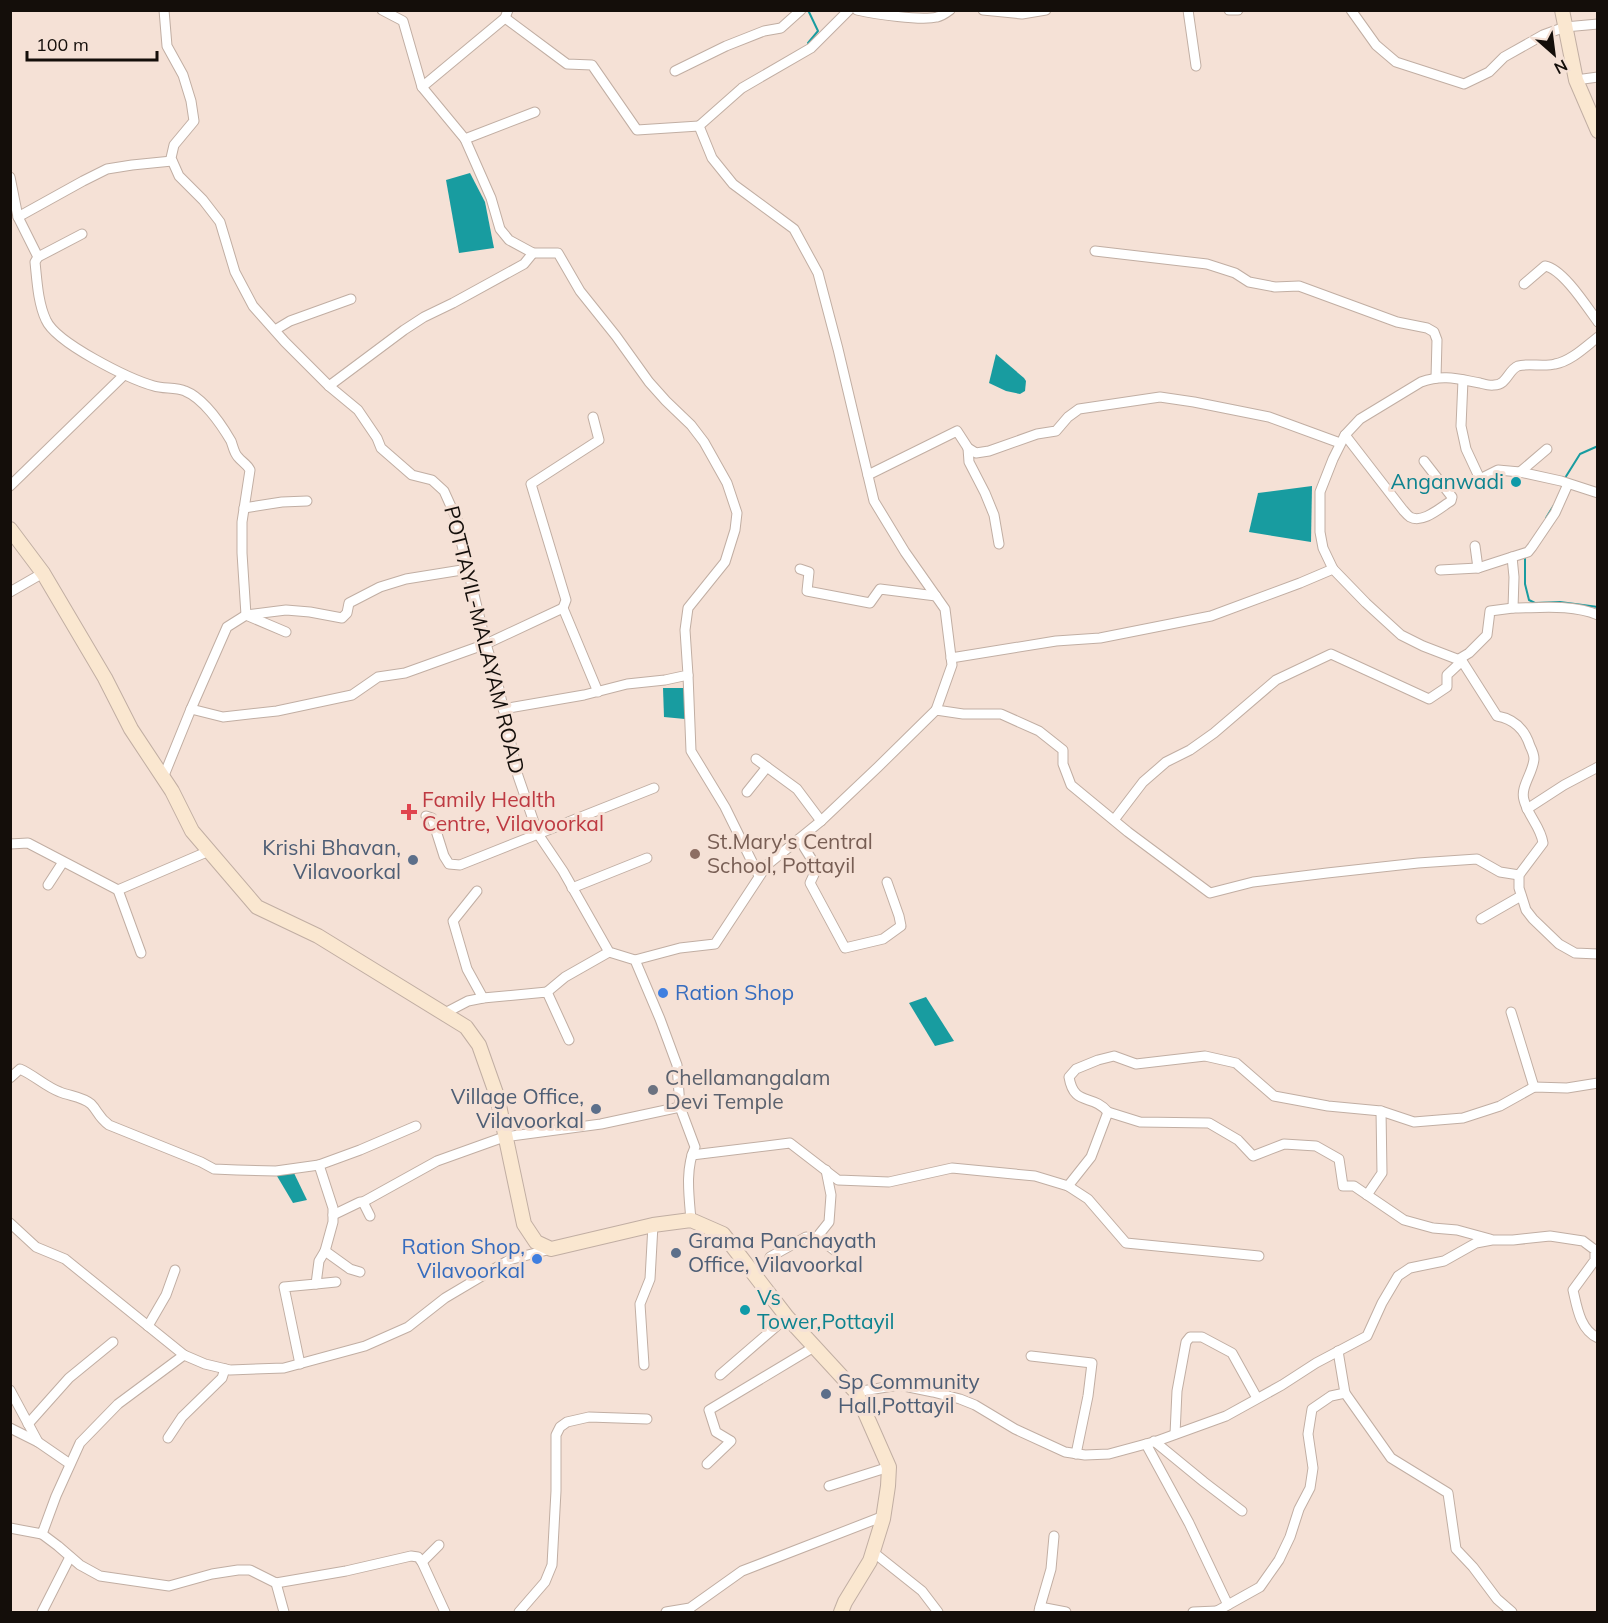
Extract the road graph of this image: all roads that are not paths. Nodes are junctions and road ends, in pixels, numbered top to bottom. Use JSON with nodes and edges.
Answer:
{"nodes":[{"id":1,"x":164,"y":10,"type":"edge"},
{"id":2,"x":382,"y":10,"type":"edge"},
{"id":3,"x":849,"y":10,"type":"edge"},
{"id":4,"x":857,"y":10,"type":"edge"},
{"id":5,"x":950,"y":10,"type":"edge"},
{"id":6,"x":983,"y":10,"type":"edge"},
{"id":7,"x":1046,"y":10,"type":"edge"},
{"id":8,"x":1188,"y":10,"type":"edge"},
{"id":9,"x":1229,"y":10,"type":"edge"},
{"id":10,"x":1238,"y":10,"type":"edge"},
{"id":11,"x":1351,"y":10,"type":"edge"},
{"id":12,"x":1562,"y":10,"type":"edge"},
{"id":13,"x":800,"y":11,"type":"edge"},
{"id":14,"x":506,"y":14,"type":"edge"},
{"id":15,"x":1598,"y":24,"type":"edge"},
{"id":16,"x":1565,"y":27,"type":"junction"},
{"id":17,"x":1196,"y":66,"type":"dead end"},
{"id":18,"x":675,"y":71,"type":"dead end"},
{"id":19,"x":1598,"y":77,"type":"edge"},
{"id":20,"x":1576,"y":80,"type":"junction"},
{"id":21,"x":422,"y":87,"type":"junction"},
{"id":22,"x":535,"y":112,"type":"dead end"},
{"id":23,"x":699,"y":126,"type":"junction"},
{"id":24,"x":1598,"y":131,"type":"edge"},
{"id":25,"x":465,"y":139,"type":"junction"},
{"id":26,"x":172,"y":161,"type":"junction"},
{"id":27,"x":10,"y":177,"type":"edge"},
{"id":28,"x":18,"y":217,"type":"junction"},
{"id":29,"x":82,"y":234,"type":"dead end"},
{"id":30,"x":1095,"y":250,"type":"dead end"},
{"id":31,"x":533,"y":253,"type":"junction"},
{"id":32,"x":38,"y":257,"type":"junction"},
{"id":33,"x":1524,"y":284,"type":"dead end"},
{"id":34,"x":351,"y":299,"type":"dead end"},
{"id":35,"x":1598,"y":322,"type":"edge"},
{"id":36,"x":275,"y":330,"type":"junction"},
{"id":37,"x":1598,"y":337,"type":"edge"},
{"id":38,"x":124,"y":375,"type":"junction"},
{"id":39,"x":1436,"y":378,"type":"junction"},
{"id":40,"x":1463,"y":380,"type":"junction"},
{"id":41,"x":329,"y":386,"type":"junction"},
{"id":42,"x":593,"y":417,"type":"dead end"},
{"id":43,"x":1342,"y":439,"type":"junction"},
{"id":44,"x":968,"y":448,"type":"junction"},
{"id":45,"x":1547,"y":449,"type":"dead end"},
{"id":46,"x":1424,"y":461,"type":"dead end"},
{"id":47,"x":1520,"y":472,"type":"junction"},
{"id":48,"x":868,"y":475,"type":"junction"},
{"id":49,"x":1565,"y":483,"type":"junction"},
{"id":50,"x":10,"y":486,"type":"edge"},
{"id":51,"x":1598,"y":493,"type":"edge"},
{"id":52,"x":307,"y":501,"type":"dead end"},
{"id":53,"x":244,"y":508,"type":"junction"},
{"id":54,"x":10,"y":529,"type":"edge"},
{"id":55,"x":999,"y":544,"type":"dead end"},
{"id":56,"x":1475,"y":546,"type":"dead end"},
{"id":57,"x":1512,"y":557,"type":"junction"},
{"id":58,"x":1333,"y":568,"type":"junction"},
{"id":59,"x":1478,"y":568,"type":"junction"},
{"id":60,"x":468,"y":569,"type":"junction"},
{"id":61,"x":800,"y":569,"type":"dead end"},
{"id":62,"x":1440,"y":570,"type":"dead end"},
{"id":63,"x":43,"y":573,"type":"junction"},
{"id":64,"x":10,"y":592,"type":"edge"},
{"id":65,"x":936,"y":596,"type":"junction"},
{"id":66,"x":563,"y":608,"type":"junction"},
{"id":67,"x":1513,"y":608,"type":"junction"},
{"id":68,"x":246,"y":615,"type":"junction"},
{"id":69,"x":1598,"y":615,"type":"edge"},
{"id":70,"x":286,"y":632,"type":"dead end"},
{"id":71,"x":486,"y":644,"type":"junction"},
{"id":72,"x":951,"y":658,"type":"junction"},
{"id":73,"x":1461,"y":660,"type":"junction"},
{"id":74,"x":688,"y":675,"type":"junction"},
{"id":75,"x":598,"y":692,"type":"junction"},
{"id":76,"x":191,"y":709,"type":"junction"},
{"id":77,"x":503,"y":709,"type":"junction"},
{"id":78,"x":936,"y":710,"type":"junction"},
{"id":79,"x":756,"y":759,"type":"dead end"},
{"id":80,"x":767,"y":767,"type":"junction"},
{"id":81,"x":1598,"y":767,"type":"edge"},
{"id":82,"x":163,"y":778,"type":"junction"},
{"id":83,"x":654,"y":788,"type":"dead end"},
{"id":84,"x":747,"y":792,"type":"dead end"},
{"id":85,"x":1527,"y":808,"type":"junction"},
{"id":86,"x":426,"y":816,"type":"dead end"},
{"id":87,"x":1114,"y":820,"type":"junction"},
{"id":88,"x":821,"y":821,"type":"junction"},
{"id":89,"x":538,"y":834,"type":"junction"},
{"id":90,"x":799,"y":839,"type":"junction"},
{"id":91,"x":10,"y":844,"type":"edge"},
{"id":92,"x":209,"y":851,"type":"junction"},
{"id":93,"x":648,"y":858,"type":"dead end"},
{"id":94,"x":63,"y":862,"type":"junction"},
{"id":95,"x":1519,"y":875,"type":"junction"},
{"id":96,"x":759,"y":876,"type":"junction"},
{"id":97,"x":887,"y":882,"type":"dead end"},
{"id":98,"x":48,"y":885,"type":"dead end"},
{"id":99,"x":572,"y":888,"type":"junction"},
{"id":100,"x":118,"y":890,"type":"junction"},
{"id":101,"x":477,"y":891,"type":"dead end"},
{"id":102,"x":1521,"y":896,"type":"junction"},
{"id":103,"x":1481,"y":919,"type":"dead end"},
{"id":104,"x":609,"y":952,"type":"junction"},
{"id":105,"x":141,"y":953,"type":"dead end"},
{"id":106,"x":1598,"y":954,"type":"edge"},
{"id":107,"x":635,"y":960,"type":"junction"},
{"id":108,"x":547,"y":992,"type":"junction"},
{"id":109,"x":483,"y":998,"type":"junction"},
{"id":110,"x":1511,"y":1012,"type":"dead end"},
{"id":111,"x":445,"y":1014,"type":"junction"},
{"id":112,"x":570,"y":1040,"type":"dead end"},
{"id":113,"x":10,"y":1078,"type":"edge"},
{"id":114,"x":1598,"y":1083,"type":"edge"},
{"id":115,"x":1534,"y":1087,"type":"junction"},
{"id":116,"x":680,"y":1107,"type":"junction"},
{"id":117,"x":1381,"y":1111,"type":"junction"},
{"id":118,"x":1108,"y":1112,"type":"junction"},
{"id":119,"x":416,"y":1126,"type":"dead end"},
{"id":120,"x":504,"y":1137,"type":"junction"},
{"id":121,"x":692,"y":1155,"type":"junction"},
{"id":122,"x":319,"y":1165,"type":"junction"},
{"id":123,"x":826,"y":1170,"type":"junction"},
{"id":124,"x":1068,"y":1186,"type":"junction"},
{"id":125,"x":1367,"y":1195,"type":"junction"},
{"id":126,"x":363,"y":1202,"type":"junction"},
{"id":127,"x":333,"y":1215,"type":"junction"},
{"id":128,"x":370,"y":1216,"type":"dead end"},
{"id":129,"x":691,"y":1220,"type":"junction"},
{"id":130,"x":11,"y":1221,"type":"edge"},
{"id":131,"x":653,"y":1225,"type":"junction"},
{"id":132,"x":817,"y":1237,"type":"junction"},
{"id":133,"x":1492,"y":1240,"type":"junction"},
{"id":134,"x":551,"y":1250,"type":"junction"},
{"id":135,"x":834,"y":1250,"type":"dead end"},
{"id":136,"x":325,"y":1251,"type":"junction"},
{"id":137,"x":1259,"y":1256,"type":"dead end"},
{"id":138,"x":770,"y":1257,"type":"dead end"},
{"id":139,"x":175,"y":1270,"type":"dead end"},
{"id":140,"x":360,"y":1272,"type":"dead end"},
{"id":141,"x":336,"y":1282,"type":"dead end"},
{"id":142,"x":316,"y":1284,"type":"junction"},
{"id":143,"x":787,"y":1317,"type":"junction"},
{"id":144,"x":148,"y":1326,"type":"junction"},
{"id":145,"x":1598,"y":1338,"type":"edge"},
{"id":146,"x":113,"y":1342,"type":"dead end"},
{"id":147,"x":814,"y":1347,"type":"junction"},
{"id":148,"x":1338,"y":1351,"type":"junction"},
{"id":149,"x":184,"y":1355,"type":"junction"},
{"id":150,"x":1031,"y":1356,"type":"dead end"},
{"id":151,"x":300,"y":1364,"type":"junction"},
{"id":152,"x":644,"y":1365,"type":"dead end"},
{"id":153,"x":225,"y":1369,"type":"junction"},
{"id":154,"x":720,"y":1375,"type":"dead end"},
{"id":155,"x":10,"y":1390,"type":"edge"},
{"id":156,"x":856,"y":1392,"type":"junction"},
{"id":157,"x":1345,"y":1393,"type":"junction"},
{"id":158,"x":1257,"y":1398,"type":"junction"},
{"id":159,"x":647,"y":1419,"type":"dead end"},
{"id":160,"x":28,"y":1424,"type":"junction"},
{"id":161,"x":10,"y":1428,"type":"edge"},
{"id":162,"x":1175,"y":1434,"type":"junction"},
{"id":163,"x":168,"y":1438,"type":"dead end"},
{"id":164,"x":38,"y":1442,"type":"junction"},
{"id":165,"x":1150,"y":1442,"type":"junction"},
{"id":166,"x":1076,"y":1454,"type":"junction"},
{"id":167,"x":70,"y":1464,"type":"junction"},
{"id":168,"x":707,"y":1464,"type":"dead end"},
{"id":169,"x":889,"y":1467,"type":"junction"},
{"id":170,"x":829,"y":1486,"type":"dead end"},
{"id":171,"x":1242,"y":1511,"type":"dead end"},
{"id":172,"x":884,"y":1516,"type":"junction"},
{"id":173,"x":10,"y":1528,"type":"edge"},
{"id":174,"x":42,"y":1534,"type":"junction"},
{"id":175,"x":1054,"y":1536,"type":"dead end"},
{"id":176,"x":440,"y":1545,"type":"dead end"},
{"id":177,"x":873,"y":1552,"type":"junction"},
{"id":178,"x":70,"y":1557,"type":"junction"},
{"id":179,"x":422,"y":1562,"type":"junction"},
{"id":180,"x":276,"y":1583,"type":"junction"},
{"id":181,"x":1228,"y":1605,"type":"junction"},
{"id":182,"x":1040,"y":1610,"type":"edge"},
{"id":183,"x":42,"y":1612,"type":"edge"},
{"id":184,"x":284,"y":1612,"type":"edge"},
{"id":185,"x":445,"y":1612,"type":"edge"},
{"id":186,"x":519,"y":1612,"type":"edge"},
{"id":187,"x":666,"y":1612,"type":"edge"},
{"id":188,"x":842,"y":1612,"type":"edge"},
{"id":189,"x":938,"y":1612,"type":"edge"},
{"id":190,"x":1066,"y":1612,"type":"edge"},
{"id":191,"x":1193,"y":1612,"type":"edge"},
{"id":192,"x":1217,"y":1612,"type":"edge"},
{"id":193,"x":1512,"y":1612,"type":"edge"}],
"edges":[{"from":1,"to":26,"type":"street"},
{"from":2,"to":21,"type":"street"},
{"from":3,"to":23,"type":"street"},
{"from":4,"to":5,"type":"street"},
{"from":6,"to":7,"type":"street"},
{"from":8,"to":17,"type":"street"},
{"from":9,"to":10,"type":"street"},
{"from":11,"to":16,"type":"street"},
{"from":12,"to":16,"type":"street"},
{"from":13,"to":18,"type":"street"},
{"from":14,"to":21,"type":"street"},
{"from":14,"to":23,"type":"street"},
{"from":15,"to":16,"type":"street"},
{"from":16,"to":20,"type":"street"},
{"from":19,"to":20,"type":"street"},
{"from":20,"to":24,"type":"street"},
{"from":21,"to":25,"type":"street"},
{"from":22,"to":25,"type":"street"},
{"from":23,"to":48,"type":"street"},
{"from":25,"to":31,"type":"street"},
{"from":26,"to":28,"type":"street"},
{"from":26,"to":36,"type":"street","name":"POTTAYIL-MALAYAM ROAD"},
{"from":27,"to":28,"type":"street"},
{"from":28,"to":32,"type":"street"},
{"from":29,"to":32,"type":"street"},
{"from":30,"to":39,"type":"street"},
{"from":31,"to":41,"type":"street"},
{"from":31,"to":74,"type":"street"},
{"from":32,"to":38,"type":"street"},
{"from":33,"to":35,"type":"street"},
{"from":34,"to":36,"type":"street"},
{"from":36,"to":41,"type":"street","name":"POTTAYIL-MALAYAM ROAD"},
{"from":37,"to":40,"type":"street"},
{"from":38,"to":50,"type":"street"},
{"from":38,"to":53,"type":"street"},
{"from":39,"to":40,"type":"street"},
{"from":39,"to":43,"type":"street"},
{"from":40,"to":47,"type":"street"},
{"from":41,"to":60,"type":"street","name":"POTTAYIL-MALAYAM ROAD"},
{"from":42,"to":66,"type":"street"},
{"from":43,"to":44,"type":"street"},
{"from":43,"to":46,"type":"street"},
{"from":43,"to":58,"type":"street"},
{"from":44,"to":48,"type":"street"},
{"from":44,"to":55,"type":"street"},
{"from":45,"to":47,"type":"street"},
{"from":47,"to":49,"type":"street"},
{"from":48,"to":65,"type":"street"},
{"from":49,"to":51,"type":"street"},
{"from":49,"to":57,"type":"street"},
{"from":52,"to":53,"type":"street"},
{"from":53,"to":68,"type":"street"},
{"from":54,"to":63,"type":"street"},
{"from":56,"to":59,"type":"street"},
{"from":57,"to":59,"type":"street"},
{"from":57,"to":67,"type":"street"},
{"from":58,"to":72,"type":"street"},
{"from":58,"to":73,"type":"street"},
{"from":59,"to":62,"type":"street"},
{"from":60,"to":68,"type":"street"},
{"from":60,"to":71,"type":"street","name":"POTTAYIL-MALAYAM ROAD"},
{"from":61,"to":65,"type":"street"},
{"from":63,"to":64,"type":"street"},
{"from":63,"to":82,"type":"street"},
{"from":65,"to":72,"type":"street"},
{"from":66,"to":71,"type":"street"},
{"from":66,"to":75,"type":"street"},
{"from":67,"to":69,"type":"street"},
{"from":67,"to":73,"type":"street"},
{"from":68,"to":70,"type":"street"},
{"from":68,"to":76,"type":"street"},
{"from":71,"to":76,"type":"street"},
{"from":71,"to":77,"type":"street","name":"POTTAYIL-MALAYAM ROAD"},
{"from":72,"to":78,"type":"street"},
{"from":73,"to":85,"type":"street"},
{"from":73,"to":87,"type":"street"},
{"from":74,"to":75,"type":"street"},
{"from":74,"to":96,"type":"street"},
{"from":75,"to":77,"type":"street"},
{"from":76,"to":82,"type":"street"},
{"from":77,"to":89,"type":"street","name":"POTTAYIL-MALAYAM ROAD"},
{"from":78,"to":87,"type":"street"},
{"from":78,"to":88,"type":"street"},
{"from":79,"to":80,"type":"street"},
{"from":80,"to":84,"type":"street"},
{"from":80,"to":88,"type":"street"},
{"from":81,"to":85,"type":"street"},
{"from":82,"to":92,"type":"street"},
{"from":83,"to":89,"type":"street"},
{"from":85,"to":95,"type":"street"},
{"from":86,"to":89,"type":"street"},
{"from":87,"to":95,"type":"street"},
{"from":88,"to":90,"type":"street"},
{"from":89,"to":99,"type":"street","name":"POTTAYIL-MALAYAM ROAD"},
{"from":90,"to":96,"type":"street"},
{"from":90,"to":97,"type":"street"},
{"from":91,"to":94,"type":"street"},
{"from":92,"to":100,"type":"street"},
{"from":92,"to":111,"type":"street"},
{"from":93,"to":99,"type":"street"},
{"from":94,"to":98,"type":"street"},
{"from":94,"to":100,"type":"street"},
{"from":95,"to":102,"type":"street"},
{"from":96,"to":107,"type":"street"},
{"from":99,"to":104,"type":"street","name":"POTTAYIL-MALAYAM ROAD"},
{"from":100,"to":105,"type":"street"},
{"from":101,"to":109,"type":"street"},
{"from":102,"to":103,"type":"street"},
{"from":102,"to":106,"type":"street"},
{"from":104,"to":107,"type":"street"},
{"from":104,"to":108,"type":"street"},
{"from":107,"to":116,"type":"street"},
{"from":108,"to":109,"type":"street"},
{"from":108,"to":112,"type":"street"},
{"from":109,"to":111,"type":"street"},
{"from":110,"to":115,"type":"street"},
{"from":111,"to":120,"type":"street"},
{"from":113,"to":122,"type":"street"},
{"from":114,"to":115,"type":"street"},
{"from":115,"to":117,"type":"street"},
{"from":116,"to":120,"type":"street"},
{"from":116,"to":121,"type":"street"},
{"from":117,"to":118,"type":"street"},
{"from":117,"to":125,"type":"street"},
{"from":118,"to":124,"type":"street"},
{"from":118,"to":125,"type":"street"},
{"from":119,"to":122,"type":"street"},
{"from":120,"to":126,"type":"street"},
{"from":120,"to":134,"type":"street"},
{"from":121,"to":123,"type":"street"},
{"from":121,"to":129,"type":"street"},
{"from":122,"to":127,"type":"street"},
{"from":123,"to":124,"type":"street"},
{"from":123,"to":132,"type":"street"},
{"from":124,"to":137,"type":"street"},
{"from":125,"to":133,"type":"street"},
{"from":126,"to":127,"type":"street"},
{"from":126,"to":128,"type":"street"},
{"from":127,"to":136,"type":"street"},
{"from":129,"to":131,"type":"street"},
{"from":129,"to":143,"type":"street"},
{"from":130,"to":144,"type":"street"},
{"from":131,"to":134,"type":"street"},
{"from":131,"to":152,"type":"street"},
{"from":132,"to":135,"type":"street"},
{"from":132,"to":138,"type":"street"},
{"from":133,"to":145,"type":"street"},
{"from":133,"to":148,"type":"street"},
{"from":134,"to":151,"type":"street"},
{"from":136,"to":140,"type":"street"},
{"from":136,"to":142,"type":"street"},
{"from":139,"to":144,"type":"street"},
{"from":141,"to":142,"type":"street"},
{"from":142,"to":151,"type":"street"},
{"from":143,"to":147,"type":"street"},
{"from":143,"to":154,"type":"street"},
{"from":144,"to":149,"type":"street"},
{"from":146,"to":160,"type":"street"},
{"from":147,"to":156,"type":"street"},
{"from":147,"to":168,"type":"street"},
{"from":148,"to":157,"type":"street"},
{"from":148,"to":158,"type":"street"},
{"from":149,"to":153,"type":"street"},
{"from":149,"to":167,"type":"street"},
{"from":150,"to":166,"type":"street"},
{"from":151,"to":153,"type":"street"},
{"from":153,"to":163,"type":"street"},
{"from":155,"to":160,"type":"street"},
{"from":156,"to":166,"type":"street"},
{"from":156,"to":169,"type":"street"},
{"from":157,"to":181,"type":"street"},
{"from":157,"to":193,"type":"street"},
{"from":158,"to":162,"type":"street"},
{"from":158,"to":162,"type":"street"},
{"from":159,"to":186,"type":"street"},
{"from":160,"to":164,"type":"street"},
{"from":161,"to":164,"type":"street"},
{"from":162,"to":165,"type":"street"},
{"from":164,"to":167,"type":"street"},
{"from":165,"to":166,"type":"street"},
{"from":165,"to":171,"type":"street"},
{"from":165,"to":181,"type":"street"},
{"from":167,"to":174,"type":"street"},
{"from":169,"to":170,"type":"street"},
{"from":169,"to":172,"type":"street"},
{"from":172,"to":177,"type":"street"},
{"from":172,"to":187,"type":"street"},
{"from":173,"to":174,"type":"street"},
{"from":174,"to":178,"type":"street"},
{"from":175,"to":182,"type":"street"},
{"from":176,"to":179,"type":"street"},
{"from":177,"to":188,"type":"street"},
{"from":177,"to":189,"type":"street"},
{"from":178,"to":180,"type":"street"},
{"from":178,"to":183,"type":"street"},
{"from":179,"to":180,"type":"street"},
{"from":179,"to":185,"type":"street"},
{"from":180,"to":184,"type":"street"},
{"from":181,"to":192,"type":"street"},
{"from":182,"to":190,"type":"street"},
{"from":191,"to":192,"type":"street"}]}
